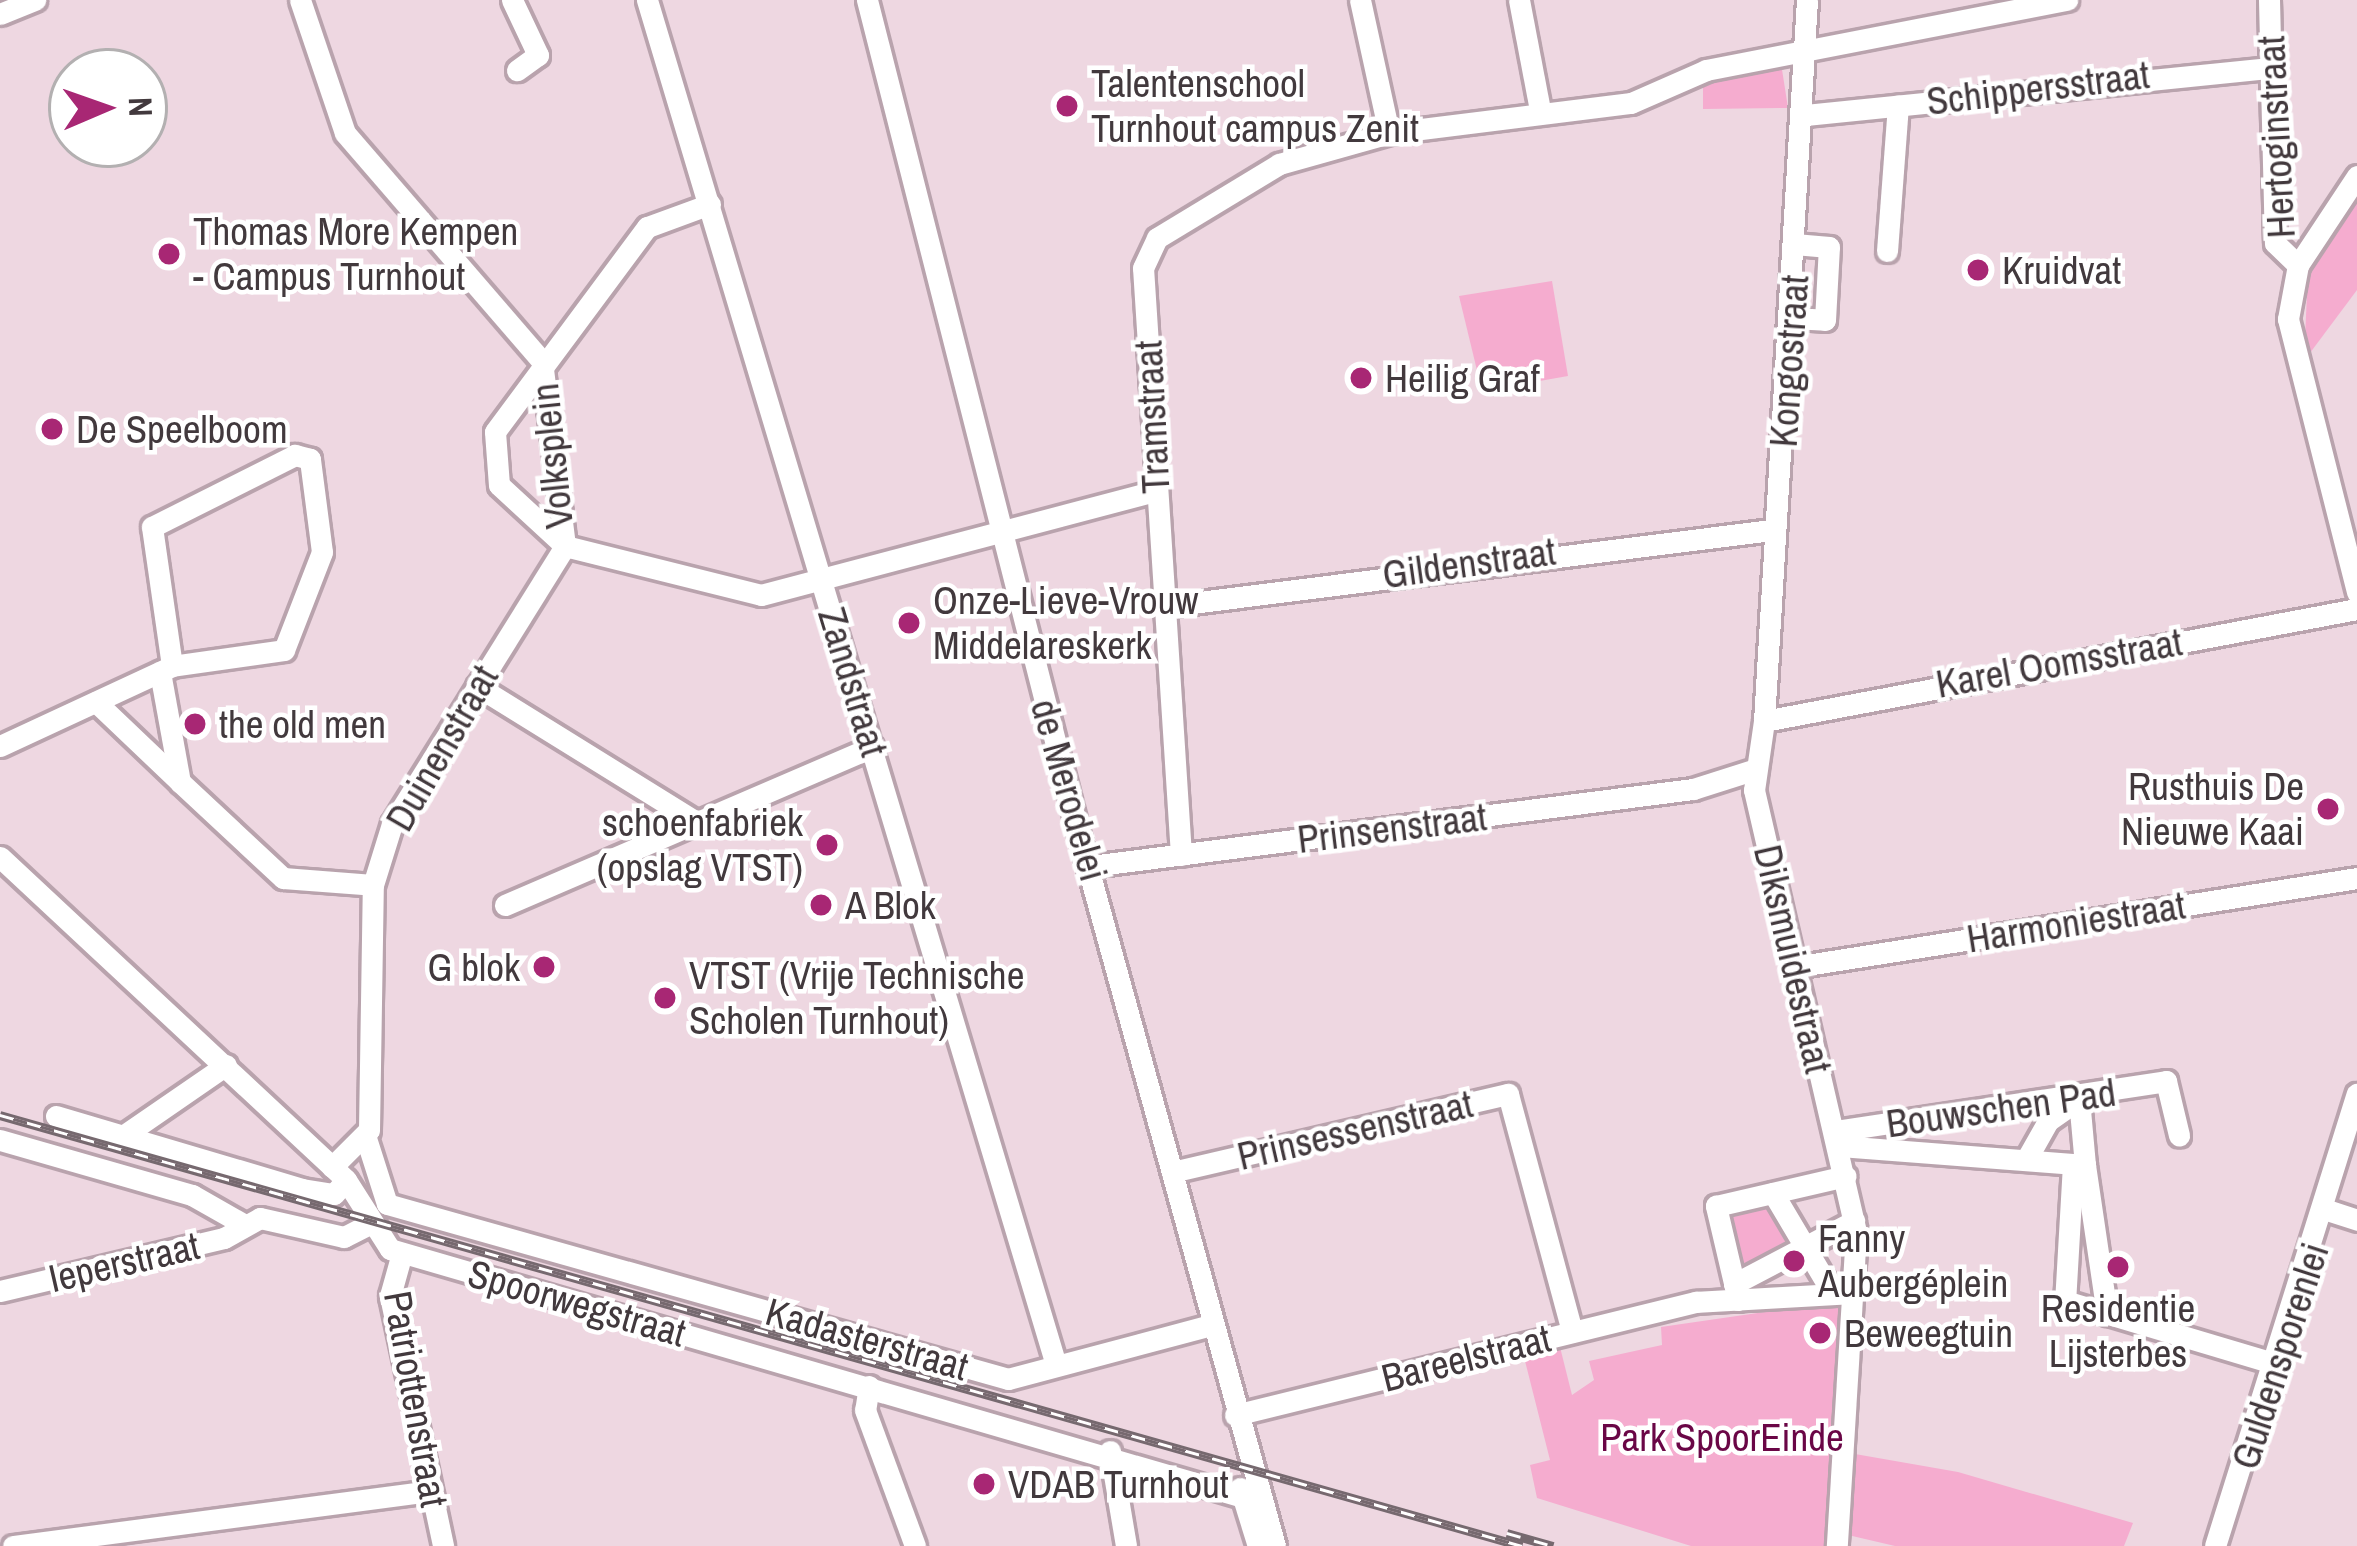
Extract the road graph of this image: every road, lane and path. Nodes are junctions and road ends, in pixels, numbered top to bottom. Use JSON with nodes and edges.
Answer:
{"nodes":[{"id":1,"x":300,"y":0,"type":"edge"},
{"id":2,"x":512,"y":0,"type":"edge"},
{"id":3,"x":647,"y":0,"type":"edge"},
{"id":4,"x":867,"y":0,"type":"edge"},
{"id":5,"x":1360,"y":0,"type":"edge"},
{"id":6,"x":1519,"y":0,"type":"edge"},
{"id":7,"x":1807,"y":0,"type":"edge"},
{"id":8,"x":2067,"y":0,"type":"edge"},
{"id":9,"x":2269,"y":0,"type":"edge"},
{"id":10,"x":31,"y":1,"type":"edge"},
{"id":11,"x":0,"y":14,"type":"edge"},
{"id":12,"x":1804,"y":51,"type":"junction"},
{"id":13,"x":2270,"y":68,"type":"junction"},
{"id":14,"x":517,"y":70,"type":"dead end"},
{"id":15,"x":1898,"y":106,"type":"junction"},
{"id":16,"x":1540,"y":110,"type":"junction"},
{"id":17,"x":1806,"y":115,"type":"junction"},
{"id":18,"x":1389,"y":133,"type":"junction"},
{"id":19,"x":2357,"y":176,"type":"edge"},
{"id":20,"x":710,"y":205,"type":"junction"},
{"id":21,"x":1797,"y":244,"type":"junction"},
{"id":22,"x":1888,"y":251,"type":"dead end"},
{"id":23,"x":2298,"y":265,"type":"junction"},
{"id":24,"x":1792,"y":318,"type":"junction"},
{"id":25,"x":542,"y":361,"type":"junction"},
{"id":26,"x":1154,"y":491,"type":"junction"},
{"id":27,"x":1003,"y":529,"type":"junction"},
{"id":28,"x":1772,"y":530,"type":"junction"},
{"id":29,"x":565,"y":546,"type":"junction"},
{"id":30,"x":821,"y":578,"type":"junction"},
{"id":31,"x":2357,"y":592,"type":"edge"},
{"id":32,"x":1168,"y":606,"type":"junction"},
{"id":33,"x":2357,"y":609,"type":"edge"},
{"id":34,"x":166,"y":669,"type":"junction"},
{"id":35,"x":477,"y":686,"type":"junction"},
{"id":36,"x":96,"y":702,"type":"junction"},
{"id":37,"x":1764,"y":721,"type":"junction"},
{"id":38,"x":0,"y":746,"type":"edge"},
{"id":39,"x":872,"y":747,"type":"junction"},
{"id":40,"x":1753,"y":770,"type":"junction"},
{"id":41,"x":181,"y":782,"type":"junction"},
{"id":42,"x":695,"y":821,"type":"junction"},
{"id":43,"x":1181,"y":855,"type":"junction"},
{"id":44,"x":0,"y":857,"type":"edge"},
{"id":45,"x":1091,"y":866,"type":"junction"},
{"id":46,"x":2357,"y":878,"type":"edge"},
{"id":47,"x":373,"y":885,"type":"junction"},
{"id":48,"x":505,"y":904,"type":"dead end"},
{"id":49,"x":1794,"y":967,"type":"junction"},
{"id":50,"x":226,"y":1065,"type":"junction"},
{"id":51,"x":2357,"y":1094,"type":"edge"},
{"id":52,"x":2079,"y":1099,"type":"junction"},
{"id":53,"x":56,"y":1116,"type":"dead end"},
{"id":54,"x":2180,"y":1135,"type":"dead end"},
{"id":55,"x":123,"y":1136,"type":"junction"},
{"id":56,"x":365,"y":1136,"type":"junction"},
{"id":57,"x":1838,"y":1139,"type":"junction"},
{"id":58,"x":0,"y":1140,"type":"edge"},
{"id":59,"x":2026,"y":1160,"type":"junction"},
{"id":60,"x":2079,"y":1164,"type":"junction"},
{"id":61,"x":1172,"y":1172,"type":"junction"},
{"id":62,"x":339,"y":1174,"type":"junction"},
{"id":63,"x":1846,"y":1176,"type":"junction"},
{"id":64,"x":1773,"y":1193,"type":"junction"},
{"id":65,"x":2326,"y":1210,"type":"junction"},
{"id":66,"x":2357,"y":1220,"type":"edge"},
{"id":67,"x":1854,"y":1221,"type":"junction"},
{"id":68,"x":372,"y":1222,"type":"junction"},
{"id":69,"x":245,"y":1226,"type":"junction"},
{"id":70,"x":1804,"y":1243,"type":"junction"},
{"id":71,"x":402,"y":1253,"type":"junction"},
{"id":72,"x":0,"y":1291,"type":"edge"},
{"id":73,"x":1736,"y":1292,"type":"junction"},
{"id":74,"x":1843,"y":1293,"type":"junction"},
{"id":75,"x":2107,"y":1314,"type":"junction"},
{"id":76,"x":1211,"y":1325,"type":"junction"},
{"id":77,"x":1572,"y":1332,"type":"junction"},
{"id":78,"x":2277,"y":1364,"type":"junction"},
{"id":79,"x":1056,"y":1366,"type":"junction"},
{"id":80,"x":869,"y":1386,"type":"junction"},
{"id":81,"x":1235,"y":1415,"type":"junction"},
{"id":82,"x":1110,"y":1451,"type":"junction"},
{"id":83,"x":430,"y":1491,"type":"junction"},
{"id":84,"x":1250,"y":1505,"type":"junction"},
{"id":85,"x":1839,"y":1545,"type":"edge"},
{"id":86,"x":14,"y":1546,"type":"edge"},
{"id":87,"x":443,"y":1546,"type":"edge"},
{"id":88,"x":915,"y":1546,"type":"edge"},
{"id":89,"x":1126,"y":1546,"type":"edge"},
{"id":90,"x":1258,"y":1546,"type":"edge"},
{"id":91,"x":1275,"y":1546,"type":"edge"},
{"id":92,"x":2215,"y":1546,"type":"edge"}],
"edges":[{"from":1,"to":25,"type":"street"},
{"from":2,"to":14,"type":"street"},
{"from":3,"to":20,"type":"street","name":"Zandstraat"},
{"from":4,"to":27,"type":"street","name":"de Merodelei"},
{"from":5,"to":18,"type":"street"},
{"from":6,"to":16,"type":"street"},
{"from":7,"to":12,"type":"street","name":"Kongostraat"},
{"from":8,"to":12,"type":"street"},
{"from":9,"to":13,"type":"street","name":"Hertoginstraat"},
{"from":10,"to":11,"type":"street"},
{"from":12,"to":16,"type":"street"},
{"from":12,"to":17,"type":"street","name":"Kongostraat"},
{"from":13,"to":15,"type":"street","name":"Schippersstraat"},
{"from":13,"to":23,"type":"street","name":"Hertoginstraat"},
{"from":15,"to":17,"type":"street","name":"Schippersstraat"},
{"from":15,"to":22,"type":"street"},
{"from":16,"to":18,"type":"street"},
{"from":17,"to":21,"type":"street","name":"Kongostraat"},
{"from":18,"to":26,"type":"street","name":"Tramstraat"},
{"from":19,"to":23,"type":"street"},
{"from":20,"to":25,"type":"street"},
{"from":20,"to":30,"type":"street","name":"Zandstraat"},
{"from":21,"to":24,"type":"street","name":"Kongostraat"},
{"from":21,"to":24,"type":"street"},
{"from":23,"to":31,"type":"street"},
{"from":24,"to":28,"type":"street","name":"Kongostraat"},
{"from":25,"to":29,"type":"street","name":"Volksplein"},
{"from":25,"to":29,"type":"street","name":"Volksplein"},
{"from":26,"to":27,"type":"street"},
{"from":26,"to":32,"type":"street","name":"Tramstraat"},
{"from":27,"to":30,"type":"street"},
{"from":27,"to":45,"type":"street","name":"de Merodelei"},
{"from":28,"to":32,"type":"street","name":"Gildenstraat"},
{"from":28,"to":37,"type":"street","name":"Kongostraat"},
{"from":29,"to":30,"type":"street"},
{"from":29,"to":35,"type":"street","name":"Duinenstraat"},
{"from":30,"to":39,"type":"street","name":"Zandstraat"},
{"from":32,"to":43,"type":"street","name":"Tramstraat"},
{"from":33,"to":37,"type":"street","name":"Karel Oomsstraat"},
{"from":34,"to":34,"type":"street"},
{"from":34,"to":36,"type":"street"},
{"from":34,"to":41,"type":"street"},
{"from":35,"to":42,"type":"street"},
{"from":35,"to":47,"type":"street","name":"Duinenstraat"},
{"from":36,"to":38,"type":"street"},
{"from":36,"to":41,"type":"street"},
{"from":37,"to":40,"type":"street","name":"Kongostraat"},
{"from":39,"to":42,"type":"street"},
{"from":39,"to":79,"type":"street","name":"Zandstraat"},
{"from":40,"to":43,"type":"street","name":"Prinsenstraat"},
{"from":40,"to":49,"type":"street","name":"Diksmuidestraat"},
{"from":41,"to":47,"type":"street"},
{"from":42,"to":48,"type":"street"},
{"from":43,"to":45,"type":"street","name":"Prinsenstraat"},
{"from":44,"to":50,"type":"street"},
{"from":45,"to":61,"type":"street","name":"de Merodelei"},
{"from":46,"to":49,"type":"street","name":"Harmoniestraat"},
{"from":47,"to":56,"type":"street","name":"Duinenstraat"},
{"from":49,"to":57,"type":"street","name":"Diksmuidestraat"},
{"from":50,"to":55,"type":"street"},
{"from":50,"to":62,"type":"street"},
{"from":51,"to":65,"type":"street","name":"Guldensporenlei"},
{"from":52,"to":54,"type":"street","name":"Bouwschen Pad"},
{"from":52,"to":57,"type":"street","name":"Bouwschen Pad"},
{"from":52,"to":59,"type":"street"},
{"from":52,"to":60,"type":"street"},
{"from":53,"to":55,"type":"street"},
{"from":55,"to":62,"type":"street"},
{"from":56,"to":62,"type":"street"},
{"from":56,"to":79,"type":"street","name":"Kadasterstraat"},
{"from":57,"to":59,"type":"street"},
{"from":57,"to":63,"type":"street","name":"Diksmuidestraat"},
{"from":58,"to":69,"type":"street"},
{"from":59,"to":60,"type":"street"},
{"from":60,"to":75,"type":"street"},
{"from":60,"to":75,"type":"street"},
{"from":61,"to":76,"type":"street","name":"de Merodelei"},
{"from":61,"to":77,"type":"street","name":"Prinsessenstraat"},
{"from":62,"to":68,"type":"street"},
{"from":63,"to":64,"type":"street"},
{"from":63,"to":67,"type":"street","name":"Diksmuidestraat"},
{"from":64,"to":70,"type":"street"},
{"from":64,"to":73,"type":"street"},
{"from":65,"to":66,"type":"street"},
{"from":65,"to":78,"type":"street","name":"Guldensporenlei"},
{"from":67,"to":70,"type":"street"},
{"from":67,"to":74,"type":"street","name":"Diksmuidestraat"},
{"from":68,"to":69,"type":"street"},
{"from":68,"to":71,"type":"street"},
{"from":69,"to":72,"type":"street","name":"Ieperstraat"},
{"from":70,"to":73,"type":"street"},
{"from":70,"to":74,"type":"street"},
{"from":71,"to":80,"type":"street","name":"Spoorwegstraat"},
{"from":71,"to":83,"type":"street","name":"Patriottenstraat"},
{"from":73,"to":74,"type":"street","name":"Bareelstraat"},
{"from":73,"to":77,"type":"street","name":"Bareelstraat"},
{"from":74,"to":85,"type":"street","name":"Diksmuidestraat"},
{"from":75,"to":78,"type":"street"},
{"from":76,"to":79,"type":"street","name":"Kadasterstraat"},
{"from":76,"to":81,"type":"street","name":"de Merodelei"},
{"from":77,"to":81,"type":"street","name":"Bareelstraat"},
{"from":78,"to":92,"type":"street","name":"Guldensporenlei"},
{"from":80,"to":82,"type":"street","name":"Spoorwegstraat"},
{"from":80,"to":88,"type":"street"},
{"from":81,"to":84,"type":"street","name":"de Merodelei"},
{"from":82,"to":84,"type":"street","name":"Spoorwegstraat"},
{"from":82,"to":89,"type":"street"},
{"from":83,"to":86,"type":"street"},
{"from":83,"to":87,"type":"street","name":"Patriottenstraat"},
{"from":84,"to":90,"type":"street","name":"de Merodelei"},
{"from":84,"to":91,"type":"street","name":"de Merodelei"}]}
